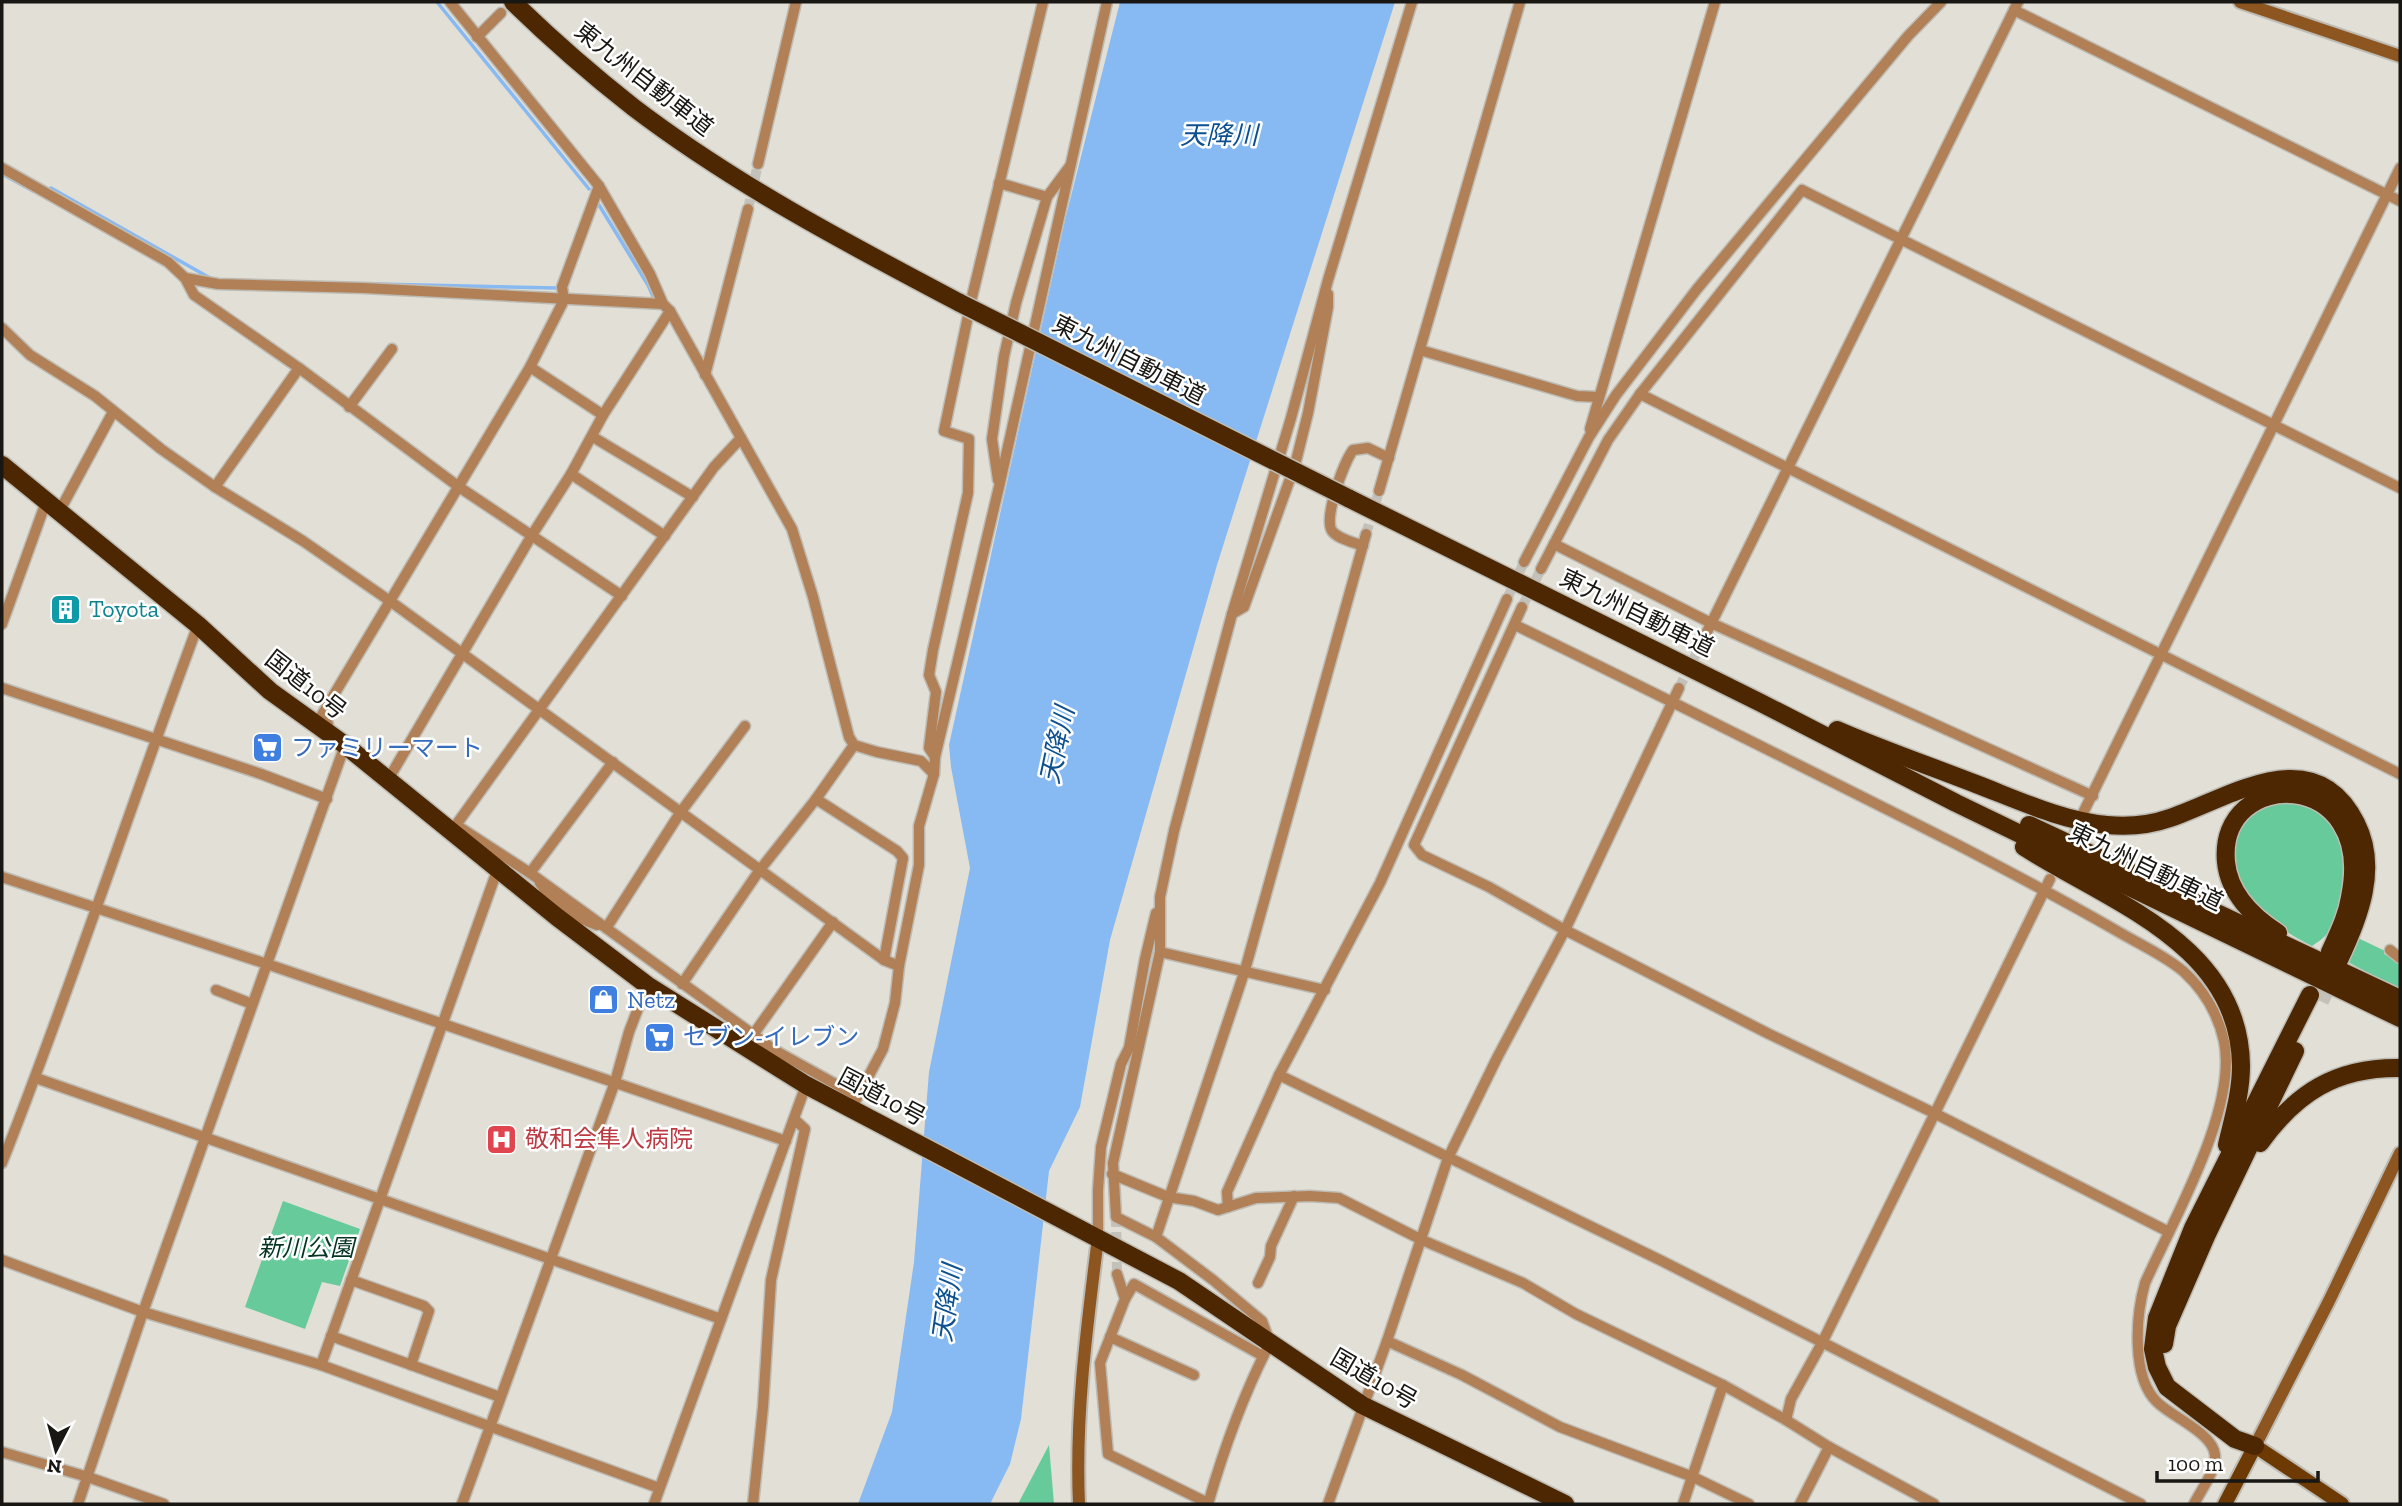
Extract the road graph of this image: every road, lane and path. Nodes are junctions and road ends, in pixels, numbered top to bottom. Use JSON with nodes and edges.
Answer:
{"nodes":[{"id":1,"x":450,"y":2,"type":"edge"},
{"id":2,"x":796,"y":2,"type":"edge"},
{"id":3,"x":1043,"y":2,"type":"edge"},
{"id":4,"x":1107,"y":2,"type":"edge"},
{"id":5,"x":1412,"y":2,"type":"edge"},
{"id":6,"x":1520,"y":2,"type":"edge"},
{"id":7,"x":1715,"y":2,"type":"edge"},
{"id":8,"x":1941,"y":2,"type":"edge"},
{"id":9,"x":2240,"y":2,"type":"edge"},
{"id":10,"x":2016,"y":6,"type":"edge"},
{"id":11,"x":507,"y":7,"type":"edge"},
{"id":12,"x":477,"y":37,"type":"junction"},
{"id":13,"x":2400,"y":56,"type":"edge"},
{"id":14,"x":1072,"y":163,"type":"junction"},
{"id":15,"x":758,"y":164,"type":"tunnel mouth"},
{"id":16,"x":2,"y":168,"type":"edge"},
{"id":17,"x":2400,"y":169,"type":"edge"},
{"id":18,"x":999,"y":183,"type":"junction"},
{"id":19,"x":599,"y":186,"type":"junction"},
{"id":20,"x":2387,"y":195,"type":"junction"},
{"id":21,"x":1047,"y":197,"type":"junction"},
{"id":22,"x":2400,"y":201,"type":"edge"},
{"id":23,"x":748,"y":209,"type":"tunnel mouth"},
{"id":24,"x":1901,"y":239,"type":"junction"},
{"id":25,"x":185,"y":278,"type":"junction"},
{"id":26,"x":1328,"y":280,"type":"junction"},
{"id":27,"x":564,"y":300,"type":"junction"},
{"id":28,"x":666,"y":307,"type":"junction"},
{"id":29,"x":2,"y":328,"type":"edge"},
{"id":30,"x":393,"y":349,"type":"dead end"},
{"id":31,"x":1420,"y":350,"type":"junction"},
{"id":32,"x":530,"y":367,"type":"junction"},
{"id":33,"x":299,"y":368,"type":"junction"},
{"id":34,"x":705,"y":375,"type":"junction"},
{"id":35,"x":1640,"y":394,"type":"junction"},
{"id":36,"x":1599,"y":397,"type":"junction"},
{"id":37,"x":349,"y":407,"type":"junction"},
{"id":38,"x":113,"y":412,"type":"junction"},
{"id":39,"x":603,"y":415,"type":"junction"},
{"id":40,"x":2274,"y":424,"type":"junction"},
{"id":41,"x":593,"y":437,"type":"junction"},
{"id":42,"x":1589,"y":437,"type":"junction"},
{"id":43,"x":741,"y":438,"type":"junction"},
{"id":44,"x":1389,"y":458,"type":"junction"},
{"id":45,"x":2,"y":465,"type":"edge"},
{"id":46,"x":1787,"y":468,"type":"junction"},
{"id":47,"x":571,"y":474,"type":"junction"},
{"id":48,"x":215,"y":487,"type":"junction"},
{"id":49,"x":459,"y":487,"type":"junction"},
{"id":50,"x":999,"y":487,"type":"junction"},
{"id":51,"x":2400,"y":488,"type":"edge"},
{"id":52,"x":1379,"y":491,"type":"tunnel mouth"},
{"id":53,"x":693,"y":497,"type":"junction"},
{"id":54,"x":53,"y":507,"type":"junction"},
{"id":55,"x":1366,"y":534,"type":"tunnel mouth"},
{"id":56,"x":532,"y":535,"type":"junction"},
{"id":57,"x":666,"y":536,"type":"junction"},
{"id":58,"x":1554,"y":544,"type":"junction"},
{"id":59,"x":1363,"y":545,"type":"junction"},
{"id":60,"x":1524,"y":562,"type":"tunnel mouth"},
{"id":61,"x":1541,"y":569,"type":"tunnel mouth"},
{"id":62,"x":622,"y":596,"type":"junction"},
{"id":63,"x":6,"y":598,"type":"edge"},
{"id":64,"x":390,"y":601,"type":"junction"},
{"id":65,"x":1232,"y":614,"type":"junction"},
{"id":66,"x":1711,"y":623,"type":"junction"},
{"id":67,"x":2,"y":624,"type":"edge"},
{"id":68,"x":198,"y":625,"type":"junction"},
{"id":69,"x":1515,"y":625,"type":"junction"},
{"id":70,"x":1702,"y":642,"type":"tunnel mouth"},
{"id":71,"x":1649,"y":646,"type":"junction"},
{"id":72,"x":2161,"y":654,"type":"junction"},
{"id":73,"x":462,"y":655,"type":"junction"},
{"id":74,"x":2,"y":688,"type":"edge"},
{"id":75,"x":1679,"y":688,"type":"tunnel mouth"},
{"id":76,"x":1673,"y":701,"type":"junction"},
{"id":77,"x":1761,"y":703,"type":"junction"},
{"id":78,"x":539,"y":710,"type":"junction"},
{"id":79,"x":746,"y":726,"type":"dead end"},
{"id":80,"x":155,"y":740,"type":"junction"},
{"id":81,"x":345,"y":745,"type":"junction"},
{"id":82,"x":854,"y":745,"type":"junction"},
{"id":83,"x":935,"y":757,"type":"junction"},
{"id":84,"x":612,"y":762,"type":"junction"},
{"id":85,"x":391,"y":774,"type":"junction"},
{"id":86,"x":934,"y":774,"type":"junction"},
{"id":87,"x":2400,"y":774,"type":"edge"},
{"id":88,"x":2092,"y":796,"type":"junction"},
{"id":89,"x":327,"y":799,"type":"junction"},
{"id":90,"x":816,"y":799,"type":"junction"},
{"id":91,"x":1956,"y":803,"type":"junction"},
{"id":92,"x":680,"y":813,"type":"junction"},
{"id":93,"x":2083,"y":813,"type":"tunnel mouth"},
{"id":94,"x":456,"y":825,"type":"junction"},
{"id":95,"x":498,"y":868,"type":"junction"},
{"id":96,"x":759,"y":871,"type":"junction"},
{"id":97,"x":530,"y":873,"type":"junction"},
{"id":98,"x":2,"y":877,"type":"edge"},
{"id":99,"x":2050,"y":879,"type":"dead end"},
{"id":100,"x":2045,"y":890,"type":"junction"},
{"id":101,"x":1160,"y":897,"type":"junction"},
{"id":102,"x":96,"y":908,"type":"junction"},
{"id":103,"x":561,"y":913,"type":"junction"},
{"id":104,"x":833,"y":922,"type":"junction"},
{"id":105,"x":607,"y":927,"type":"junction"},
{"id":106,"x":1565,"y":930,"type":"junction"},
{"id":107,"x":2390,"y":950,"type":"dead end"},
{"id":108,"x":1160,"y":952,"type":"junction"},
{"id":109,"x":2400,"y":958,"type":"edge"},
{"id":110,"x":884,"y":960,"type":"junction"},
{"id":111,"x":267,"y":964,"type":"junction"},
{"id":112,"x":2331,"y":965,"type":"junction"},
{"id":113,"x":899,"y":966,"type":"junction"},
{"id":114,"x":1245,"y":971,"type":"junction"},
{"id":115,"x":682,"y":984,"type":"junction"},
{"id":116,"x":647,"y":985,"type":"junction"},
{"id":117,"x":2379,"y":989,"type":"junction"},
{"id":118,"x":216,"y":990,"type":"dead end"},
{"id":119,"x":1325,"y":990,"type":"junction"},
{"id":120,"x":2315,"y":998,"type":"tunnel mouth"},
{"id":121,"x":2400,"y":999,"type":"edge"},
{"id":122,"x":252,"y":1004,"type":"junction"},
{"id":123,"x":2400,"y":1018,"type":"edge"},
{"id":124,"x":442,"y":1024,"type":"junction"},
{"id":125,"x":753,"y":1035,"type":"junction"},
{"id":126,"x":2400,"y":1068,"type":"edge"},
{"id":127,"x":1279,"y":1075,"type":"junction"},
{"id":128,"x":36,"y":1078,"type":"junction"},
{"id":129,"x":615,"y":1082,"type":"junction"},
{"id":130,"x":807,"y":1084,"type":"junction"},
{"id":131,"x":858,"y":1107,"type":"junction"},
{"id":132,"x":1934,"y":1113,"type":"junction"},
{"id":133,"x":794,"y":1119,"type":"junction"},
{"id":134,"x":1120,"y":1132,"type":"junction"},
{"id":135,"x":205,"y":1137,"type":"junction"},
{"id":136,"x":786,"y":1141,"type":"junction"},
{"id":137,"x":2400,"y":1153,"type":"edge"},
{"id":138,"x":1448,"y":1158,"type":"junction"},
{"id":139,"x":1100,"y":1159,"type":"junction"},
{"id":140,"x":2,"y":1163,"type":"edge"},
{"id":141,"x":1112,"y":1174,"type":"junction"},
{"id":142,"x":2226,"y":1178,"type":"junction"},
{"id":143,"x":1294,"y":1196,"type":"junction"},
{"id":144,"x":1168,"y":1197,"type":"junction"},
{"id":145,"x":380,"y":1199,"type":"junction"},
{"id":146,"x":1228,"y":1207,"type":"junction"},
{"id":147,"x":2169,"y":1231,"type":"junction"},
{"id":148,"x":1156,"y":1237,"type":"junction"},
{"id":149,"x":1098,"y":1238,"type":"junction"},
{"id":150,"x":1422,"y":1240,"type":"junction"},
{"id":151,"x":2,"y":1259,"type":"edge"},
{"id":152,"x":550,"y":1259,"type":"junction"},
{"id":153,"x":1116,"y":1274,"type":"tunnel mouth"},
{"id":154,"x":351,"y":1280,"type":"junction"},
{"id":155,"x":1258,"y":1283,"type":"dead end"},
{"id":156,"x":1125,"y":1299,"type":"junction"},
{"id":157,"x":143,"y":1312,"type":"junction"},
{"id":158,"x":721,"y":1319,"type":"junction"},
{"id":159,"x":331,"y":1336,"type":"junction"},
{"id":160,"x":1110,"y":1337,"type":"junction"},
{"id":161,"x":1387,"y":1341,"type":"junction"},
{"id":162,"x":1822,"y":1343,"type":"junction"},
{"id":163,"x":1267,"y":1350,"type":"junction"},
{"id":164,"x":1083,"y":1361,"type":"junction"},
{"id":165,"x":1100,"y":1363,"type":"junction"},
{"id":166,"x":321,"y":1365,"type":"junction"},
{"id":167,"x":411,"y":1365,"type":"junction"},
{"id":168,"x":1194,"y":1375,"type":"dead end"},
{"id":169,"x":1723,"y":1385,"type":"junction"},
{"id":170,"x":500,"y":1397,"type":"junction"},
{"id":171,"x":1362,"y":1405,"type":"junction"},
{"id":172,"x":1786,"y":1420,"type":"junction"},
{"id":173,"x":489,"y":1427,"type":"junction"},
{"id":174,"x":2255,"y":1446,"type":"junction"},
{"id":175,"x":1829,"y":1447,"type":"junction"},
{"id":176,"x":2,"y":1452,"type":"edge"},
{"id":177,"x":88,"y":1476,"type":"junction"},
{"id":178,"x":1693,"y":1477,"type":"junction"},
{"id":179,"x":659,"y":1488,"type":"junction"},
{"id":180,"x":1208,"y":1503,"type":"edge"},
{"id":181,"x":78,"y":1504,"type":"edge"},
{"id":182,"x":164,"y":1504,"type":"edge"},
{"id":183,"x":462,"y":1504,"type":"edge"},
{"id":184,"x":654,"y":1504,"type":"edge"},
{"id":185,"x":753,"y":1504,"type":"edge"},
{"id":186,"x":1079,"y":1504,"type":"edge"},
{"id":187,"x":1328,"y":1504,"type":"edge"},
{"id":188,"x":1565,"y":1504,"type":"edge"},
{"id":189,"x":1683,"y":1504,"type":"edge"},
{"id":190,"x":1749,"y":1504,"type":"edge"},
{"id":191,"x":1800,"y":1504,"type":"edge"},
{"id":192,"x":1934,"y":1504,"type":"edge"},
{"id":193,"x":2141,"y":1504,"type":"edge"},
{"id":194,"x":2194,"y":1504,"type":"edge"},
{"id":195,"x":2225,"y":1504,"type":"edge"},
{"id":196,"x":2343,"y":1504,"type":"edge"}],
"edges":[{"from":1,"to":12,"type":"street"},
{"from":2,"to":15,"type":"street"},
{"from":3,"to":18,"type":"street"},
{"from":4,"to":14,"type":"street"},
{"from":5,"to":26,"type":"street"},
{"from":6,"to":31,"type":"street"},
{"from":7,"to":36,"type":"street"},
{"from":8,"to":42,"type":"street"},
{"from":9,"to":13,"type":"street"},
{"from":10,"to":20,"type":"street"},
{"from":10,"to":24,"type":"street"},
{"from":11,"to":12,"type":"street"},
{"from":11,"to":71,"type":"highway","name":"東九州自動車道","bridge":true},
{"from":12,"to":19,"type":"street"},
{"from":14,"to":21,"type":"street"},
{"from":14,"to":50,"type":"street"},
{"from":16,"to":25,"type":"street"},
{"from":17,"to":20,"type":"street"},
{"from":18,"to":21,"type":"street"},
{"from":18,"to":83,"type":"street"},
{"from":19,"to":27,"type":"street"},
{"from":19,"to":28,"type":"street"},
{"from":20,"to":22,"type":"street"},
{"from":20,"to":40,"type":"street"},
{"from":21,"to":50,"type":"street"},
{"from":23,"to":34,"type":"street"},
{"from":24,"to":35,"type":"street"},
{"from":24,"to":40,"type":"street"},
{"from":24,"to":46,"type":"street"},
{"from":25,"to":27,"type":"street"},
{"from":25,"to":33,"type":"street"},
{"from":26,"to":65,"type":"street"},
{"from":26,"to":65,"type":"street"},
{"from":27,"to":28,"type":"street"},
{"from":27,"to":32,"type":"street"},
{"from":28,"to":34,"type":"street"},
{"from":28,"to":39,"type":"street"},
{"from":29,"to":38,"type":"street"},
{"from":30,"to":37,"type":"street"},
{"from":31,"to":36,"type":"street"},
{"from":31,"to":44,"type":"street"},
{"from":32,"to":39,"type":"street"},
{"from":32,"to":49,"type":"street"},
{"from":33,"to":37,"type":"street"},
{"from":33,"to":48,"type":"street"},
{"from":34,"to":43,"type":"street"},
{"from":35,"to":46,"type":"street"},
{"from":35,"to":58,"type":"street"},
{"from":36,"to":42,"type":"street"},
{"from":37,"to":49,"type":"street"},
{"from":38,"to":48,"type":"street"},
{"from":38,"to":54,"type":"street"},
{"from":39,"to":41,"type":"street"},
{"from":40,"to":51,"type":"street"},
{"from":40,"to":72,"type":"street"},
{"from":41,"to":47,"type":"street"},
{"from":41,"to":53,"type":"street"},
{"from":42,"to":60,"type":"street"},
{"from":43,"to":53,"type":"street"},
{"from":43,"to":82,"type":"street"},
{"from":44,"to":52,"type":"street"},
{"from":44,"to":59,"type":"street"},
{"from":45,"to":54,"type":"highway","name":"国道10号"},
{"from":46,"to":66,"type":"street"},
{"from":46,"to":72,"type":"street"},
{"from":47,"to":56,"type":"street"},
{"from":47,"to":57,"type":"street"},
{"from":48,"to":64,"type":"street"},
{"from":49,"to":56,"type":"street"},
{"from":49,"to":64,"type":"street"},
{"from":50,"to":83,"type":"street"},
{"from":53,"to":57,"type":"street"},
{"from":54,"to":63,"type":"street"},
{"from":54,"to":68,"type":"highway","name":"国道10号"},
{"from":55,"to":59,"type":"street"},
{"from":56,"to":62,"type":"street"},
{"from":56,"to":73,"type":"street"},
{"from":57,"to":62,"type":"street"},
{"from":58,"to":61,"type":"street"},
{"from":58,"to":66,"type":"street"},
{"from":59,"to":114,"type":"street"},
{"from":62,"to":78,"type":"street"},
{"from":63,"to":67,"type":"street"},
{"from":64,"to":73,"type":"street"},
{"from":64,"to":85,"type":"street"},
{"from":65,"to":101,"type":"street"},
{"from":66,"to":70,"type":"street"},
{"from":66,"to":88,"type":"street"},
{"from":68,"to":80,"type":"street"},
{"from":68,"to":81,"type":"highway","name":"国道10号"},
{"from":69,"to":76,"type":"street"},
{"from":69,"to":106,"type":"street"},
{"from":69,"to":119,"type":"street"},
{"from":71,"to":77,"type":"highway","name":"東九州自動車道"},
{"from":71,"to":112,"type":"highway"},
{"from":72,"to":87,"type":"street"},
{"from":72,"to":88,"type":"street"},
{"from":73,"to":78,"type":"street"},
{"from":73,"to":85,"type":"street"},
{"from":74,"to":80,"type":"street"},
{"from":75,"to":76,"type":"street"},
{"from":76,"to":100,"type":"street"},
{"from":76,"to":106,"type":"street"},
{"from":77,"to":91,"type":"highway","name":"東九州自動車道"},
{"from":77,"to":112,"type":"highway","name":"東九州自動車道"},
{"from":78,"to":84,"type":"street"},
{"from":78,"to":94,"type":"street"},
{"from":79,"to":92,"type":"street"},
{"from":80,"to":89,"type":"street"},
{"from":80,"to":102,"type":"street"},
{"from":81,"to":89,"type":"street"},
{"from":81,"to":95,"type":"highway","name":"国道10号"},
{"from":82,"to":86,"type":"street"},
{"from":82,"to":90,"type":"street"},
{"from":83,"to":86,"type":"street"},
{"from":84,"to":92,"type":"street"},
{"from":84,"to":97,"type":"street"},
{"from":85,"to":94,"type":"street"},
{"from":86,"to":113,"type":"street"},
{"from":88,"to":93,"type":"street"},
{"from":89,"to":111,"type":"street"},
{"from":90,"to":96,"type":"street"},
{"from":90,"to":110,"type":"street"},
{"from":91,"to":112,"type":"highway","name":"東九州自動車道"},
{"from":91,"to":142,"type":"highway"},
{"from":92,"to":96,"type":"street"},
{"from":92,"to":105,"type":"street"},
{"from":94,"to":97,"type":"street"},
{"from":95,"to":103,"type":"highway","name":"国道10号"},
{"from":95,"to":124,"type":"street"},
{"from":96,"to":104,"type":"street"},
{"from":96,"to":115,"type":"street"},
{"from":97,"to":103,"type":"street"},
{"from":97,"to":105,"type":"street"},
{"from":98,"to":102,"type":"street"},
{"from":99,"to":100,"type":"street"},
{"from":100,"to":132,"type":"street"},
{"from":100,"to":147,"type":"street"},
{"from":101,"to":108,"type":"street"},
{"from":101,"to":139,"type":"street"},
{"from":102,"to":111,"type":"street"},
{"from":102,"to":128,"type":"street"},
{"from":103,"to":105,"type":"street"},
{"from":103,"to":116,"type":"highway","name":"国道10号"},
{"from":104,"to":110,"type":"street"},
{"from":104,"to":125,"type":"street"},
{"from":105,"to":115,"type":"street"},
{"from":106,"to":132,"type":"street"},
{"from":106,"to":138,"type":"street"},
{"from":107,"to":109,"type":"street"},
{"from":108,"to":114,"type":"street"},
{"from":108,"to":134,"type":"street"},
{"from":110,"to":113,"type":"street"},
{"from":111,"to":122,"type":"street"},
{"from":111,"to":124,"type":"street"},
{"from":112,"to":117,"type":"highway"},
{"from":112,"to":117,"type":"highway"},
{"from":112,"to":123,"type":"highway"},
{"from":113,"to":131,"type":"street"},
{"from":114,"to":119,"type":"street"},
{"from":114,"to":144,"type":"street"},
{"from":115,"to":125,"type":"street"},
{"from":116,"to":129,"type":"street"},
{"from":116,"to":130,"type":"highway","name":"国道10号"},
{"from":117,"to":121,"type":"highway"},
{"from":118,"to":122,"type":"street"},
{"from":119,"to":127,"type":"street"},
{"from":120,"to":142,"type":"highway"},
{"from":122,"to":135,"type":"street"},
{"from":124,"to":129,"type":"street"},
{"from":124,"to":145,"type":"street"},
{"from":125,"to":131,"type":"street"},
{"from":126,"to":142,"type":"highway"},
{"from":127,"to":138,"type":"street"},
{"from":127,"to":146,"type":"street"},
{"from":128,"to":135,"type":"street"},
{"from":128,"to":140,"type":"street"},
{"from":129,"to":136,"type":"street"},
{"from":129,"to":152,"type":"street"},
{"from":130,"to":131,"type":"highway","name":"国道10号"},
{"from":130,"to":133,"type":"street"},
{"from":131,"to":149,"type":"highway","name":"国道10号"},
{"from":132,"to":147,"type":"street"},
{"from":132,"to":162,"type":"street"},
{"from":133,"to":136,"type":"street"},
{"from":133,"to":185,"type":"street"},
{"from":134,"to":139,"type":"street"},
{"from":134,"to":141,"type":"street"},
{"from":135,"to":145,"type":"street"},
{"from":135,"to":157,"type":"street"},
{"from":136,"to":158,"type":"street"},
{"from":137,"to":174,"type":"street"},
{"from":138,"to":150,"type":"street"},
{"from":138,"to":162,"type":"street"},
{"from":139,"to":149,"type":"street"},
{"from":141,"to":144,"type":"street"},
{"from":141,"to":148,"type":"street"},
{"from":142,"to":174,"type":"highway"},
{"from":143,"to":146,"type":"street"},
{"from":143,"to":150,"type":"street"},
{"from":143,"to":155,"type":"street"},
{"from":144,"to":146,"type":"street"},
{"from":144,"to":148,"type":"street"},
{"from":145,"to":152,"type":"street"},
{"from":145,"to":154,"type":"street"},
{"from":147,"to":194,"type":"street"},
{"from":148,"to":163,"type":"street"},
{"from":149,"to":163,"type":"highway","name":"国道10号"},
{"from":149,"to":164,"type":"street"},
{"from":150,"to":161,"type":"street"},
{"from":150,"to":169,"type":"street"},
{"from":151,"to":157,"type":"street"},
{"from":152,"to":158,"type":"street"},
{"from":152,"to":170,"type":"street"},
{"from":153,"to":156,"type":"street"},
{"from":154,"to":159,"type":"street"},
{"from":154,"to":167,"type":"street"},
{"from":156,"to":160,"type":"street"},
{"from":156,"to":163,"type":"street"},
{"from":157,"to":166,"type":"street"},
{"from":157,"to":177,"type":"street"},
{"from":158,"to":179,"type":"street"},
{"from":159,"to":166,"type":"street"},
{"from":159,"to":167,"type":"street"},
{"from":160,"to":165,"type":"street"},
{"from":160,"to":168,"type":"street"},
{"from":161,"to":171,"type":"street"},
{"from":161,"to":178,"type":"street"},
{"from":162,"to":172,"type":"street"},
{"from":162,"to":193,"type":"street"},
{"from":163,"to":171,"type":"highway","name":"国道10号"},
{"from":163,"to":180,"type":"street"},
{"from":164,"to":165,"type":"street"},
{"from":164,"to":186,"type":"street"},
{"from":165,"to":180,"type":"street"},
{"from":166,"to":173,"type":"street"},
{"from":167,"to":170,"type":"street"},
{"from":169,"to":172,"type":"street"},
{"from":169,"to":178,"type":"street"},
{"from":170,"to":173,"type":"street"},
{"from":171,"to":187,"type":"street"},
{"from":171,"to":188,"type":"highway","name":"国道10号"},
{"from":172,"to":175,"type":"street"},
{"from":173,"to":179,"type":"street"},
{"from":173,"to":183,"type":"street"},
{"from":174,"to":195,"type":"main road"},
{"from":174,"to":196,"type":"main road"},
{"from":175,"to":191,"type":"street"},
{"from":175,"to":192,"type":"street"},
{"from":176,"to":177,"type":"street"},
{"from":177,"to":181,"type":"street"},
{"from":177,"to":182,"type":"street"},
{"from":178,"to":189,"type":"street"},
{"from":178,"to":190,"type":"street"},
{"from":179,"to":184,"type":"street"}]}
